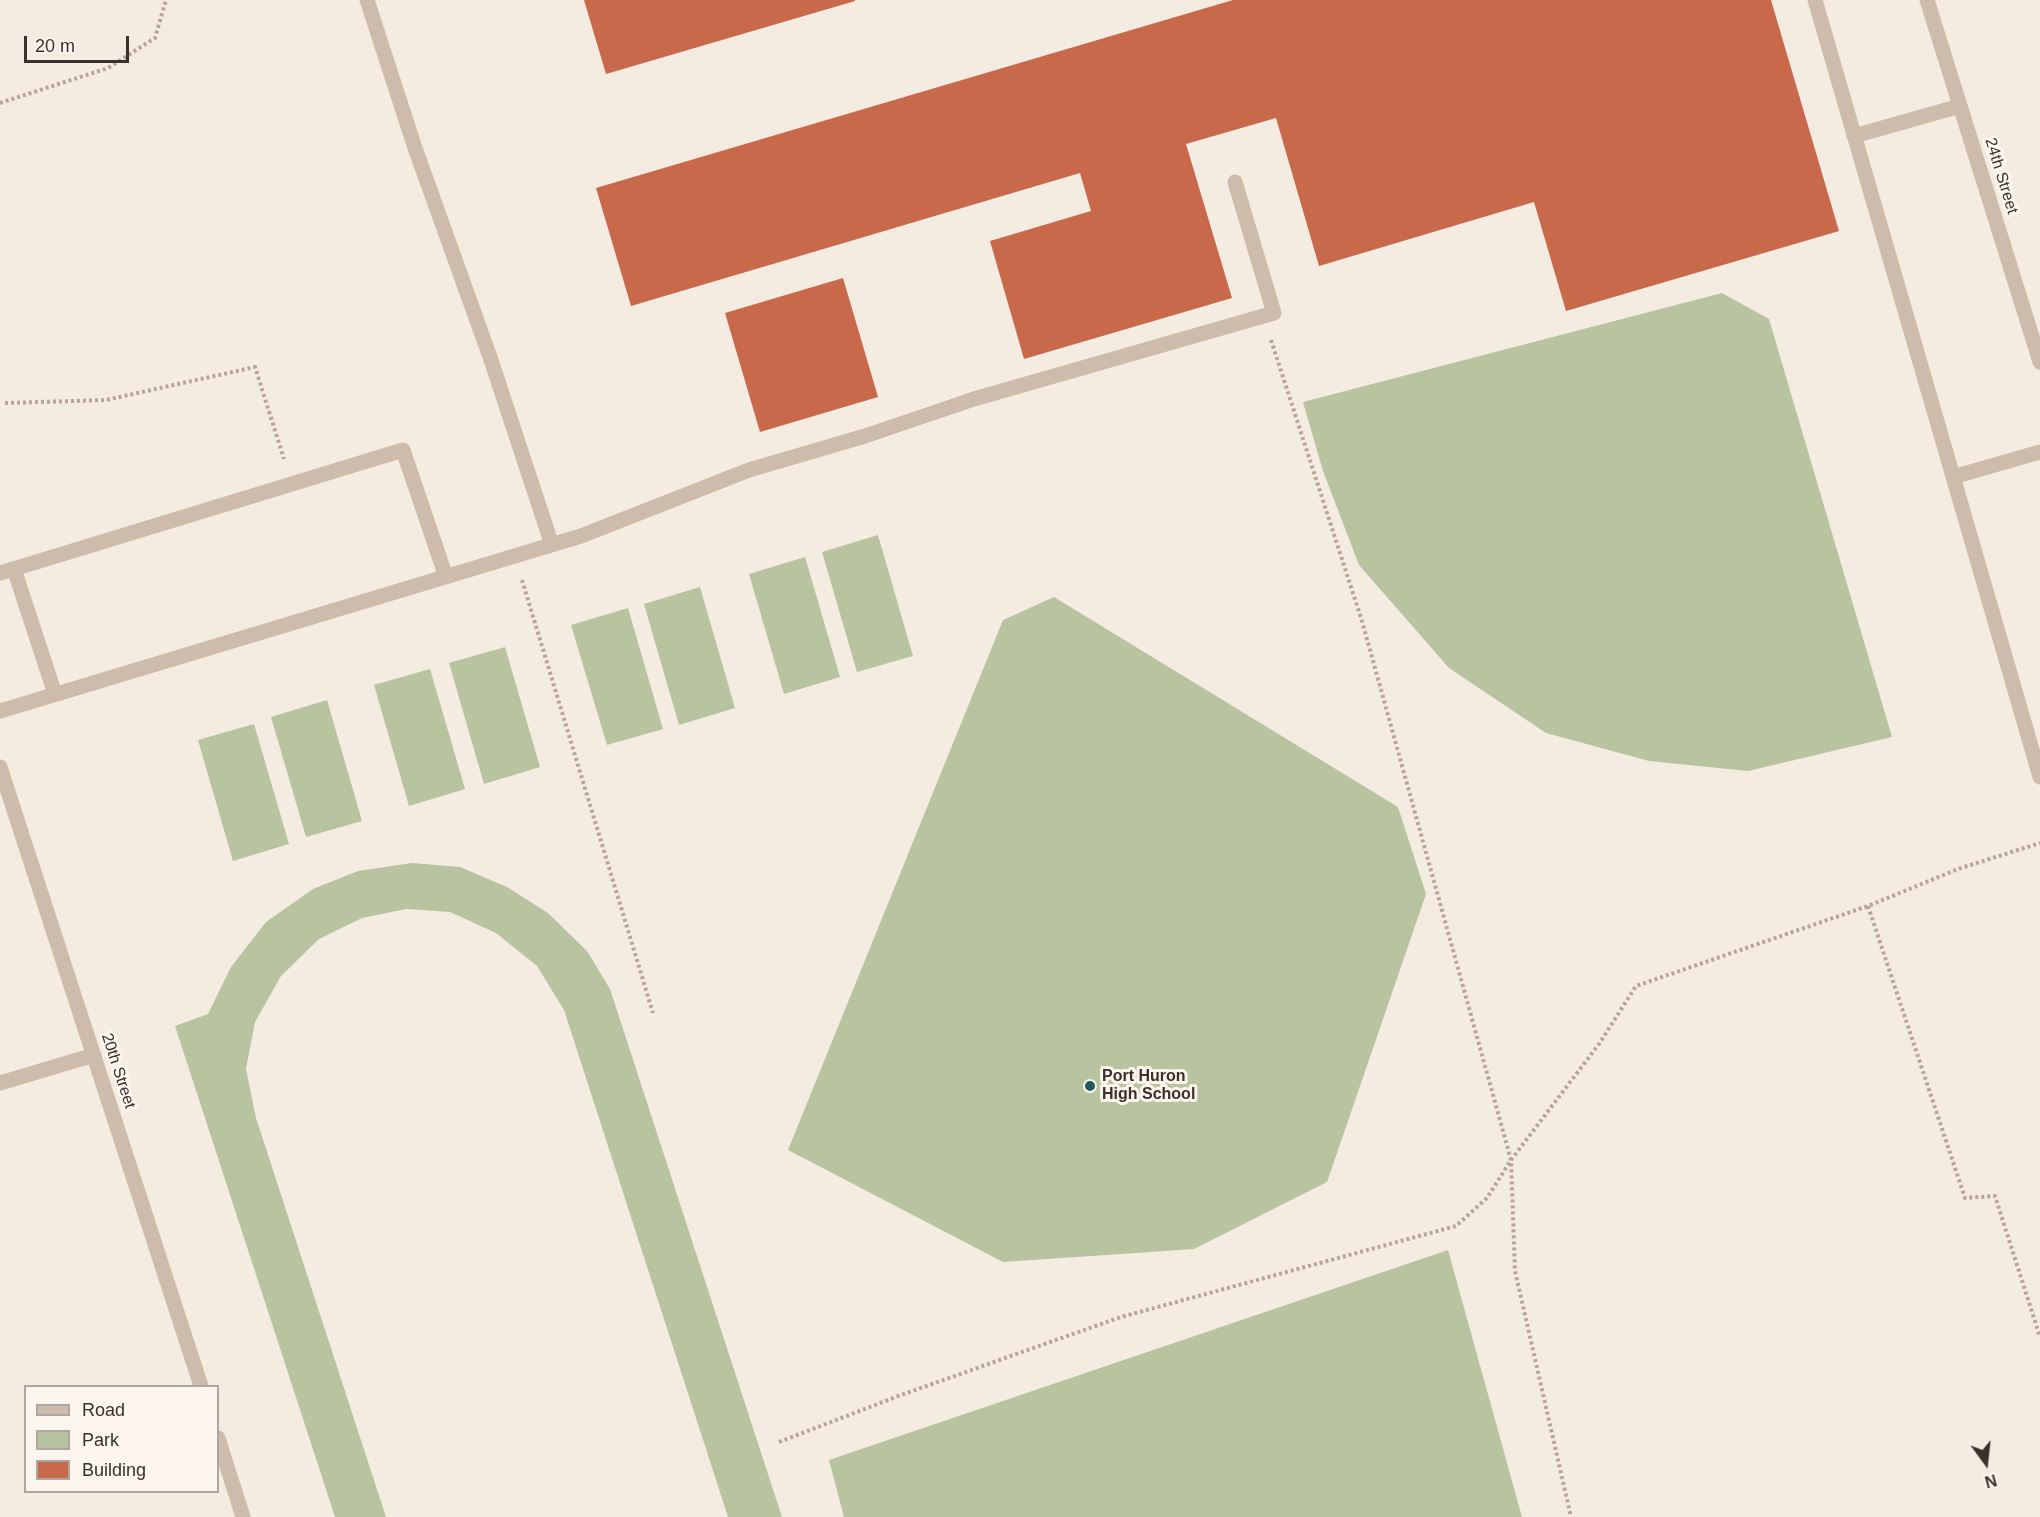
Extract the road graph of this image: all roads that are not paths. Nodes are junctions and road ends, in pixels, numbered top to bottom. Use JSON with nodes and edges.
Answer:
{"nodes":[{"id":1,"x":367,"y":0,"type":"edge"},
{"id":2,"x":1815,"y":0,"type":"edge"},
{"id":3,"x":1927,"y":0,"type":"edge"},
{"id":4,"x":1960,"y":106,"type":"junction"},
{"id":5,"x":1854,"y":136,"type":"junction"},
{"id":6,"x":1235,"y":182,"type":"dead end"},
{"id":7,"x":2040,"y":362,"type":"edge"},
{"id":8,"x":2040,"y":452,"type":"edge"},
{"id":9,"x":1953,"y":477,"type":"junction"},
{"id":10,"x":552,"y":545,"type":"junction"},
{"id":11,"x":7,"y":571,"type":"edge"},
{"id":12,"x":446,"y":577,"type":"junction"},
{"id":13,"x":55,"y":694,"type":"junction"},
{"id":14,"x":0,"y":711,"type":"edge"},
{"id":15,"x":0,"y":767,"type":"edge"},
{"id":16,"x":2040,"y":777,"type":"edge"},
{"id":17,"x":94,"y":1055,"type":"junction"},
{"id":18,"x":0,"y":1083,"type":"edge"},
{"id":19,"x":201,"y":1385,"type":"edge"},
{"id":20,"x":219,"y":1441,"type":"edge"},
{"id":21,"x":243,"y":1517,"type":"edge"}],
"edges":[{"from":1,"to":10,"type":"street"},
{"from":2,"to":5,"type":"street"},
{"from":3,"to":4,"type":"street","name":"24th Street"},
{"from":4,"to":5,"type":"street"},
{"from":4,"to":7,"type":"street","name":"24th Street"},
{"from":5,"to":9,"type":"street"},
{"from":6,"to":10,"type":"street"},
{"from":8,"to":9,"type":"street"},
{"from":9,"to":16,"type":"street"},
{"from":10,"to":12,"type":"street"},
{"from":11,"to":12,"type":"street"},
{"from":11,"to":13,"type":"street"},
{"from":12,"to":13,"type":"street"},
{"from":13,"to":14,"type":"street"},
{"from":15,"to":17,"type":"street","name":"20th Street"},
{"from":17,"to":18,"type":"street"},
{"from":17,"to":19,"type":"street","name":"20th Street"},
{"from":20,"to":21,"type":"street"}]}
